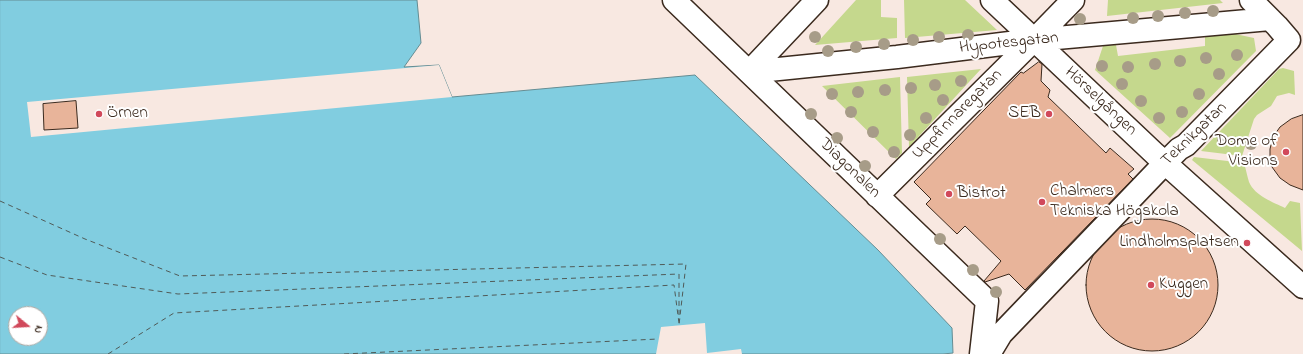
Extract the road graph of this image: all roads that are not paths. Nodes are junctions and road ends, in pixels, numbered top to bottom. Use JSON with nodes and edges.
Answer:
{"nodes":[{"id":1,"x":674,"y":0,"type":"edge"},
{"id":2,"x":817,"y":0,"type":"edge"},
{"id":3,"x":992,"y":0,"type":"edge"},
{"id":4,"x":1073,"y":0,"type":"edge"},
{"id":5,"x":1251,"y":0,"type":"edge"},
{"id":6,"x":1270,"y":19,"type":"junction"},
{"id":7,"x":1034,"y":40,"type":"junction"},
{"id":8,"x":749,"y":72,"type":"junction"},
{"id":9,"x":1160,"y":158,"type":"junction"},
{"id":10,"x":877,"y":196,"type":"junction"},
{"id":11,"x":1303,"y":287,"type":"edge"},
{"id":12,"x":982,"y":354,"type":"edge"},
{"id":13,"x":989,"y":354,"type":"edge"}],
"edges":[{"from":1,"to":8,"type":"street","name":"Diagonalen"},
{"from":2,"to":8,"type":"street"},
{"from":3,"to":7,"type":"street","name":"Hörselgången"},
{"from":4,"to":7,"type":"street","name":"Uppfinnaregatan"},
{"from":5,"to":6,"type":"street"},
{"from":6,"to":7,"type":"street","name":"Hypotesgatan"},
{"from":6,"to":9,"type":"street","name":"Teknikgatan"},
{"from":7,"to":8,"type":"street","name":"Hypotesgatan"},
{"from":7,"to":9,"type":"street","name":"Hörselgången"},
{"from":7,"to":10,"type":"street","name":"Uppfinnaregatan"},
{"from":8,"to":10,"type":"street","name":"Diagonalen"},
{"from":9,"to":11,"type":"street"},
{"from":9,"to":13,"type":"street","name":"Teknikgatan"},
{"from":10,"to":12,"type":"street","name":"Diagonalen"}]}
